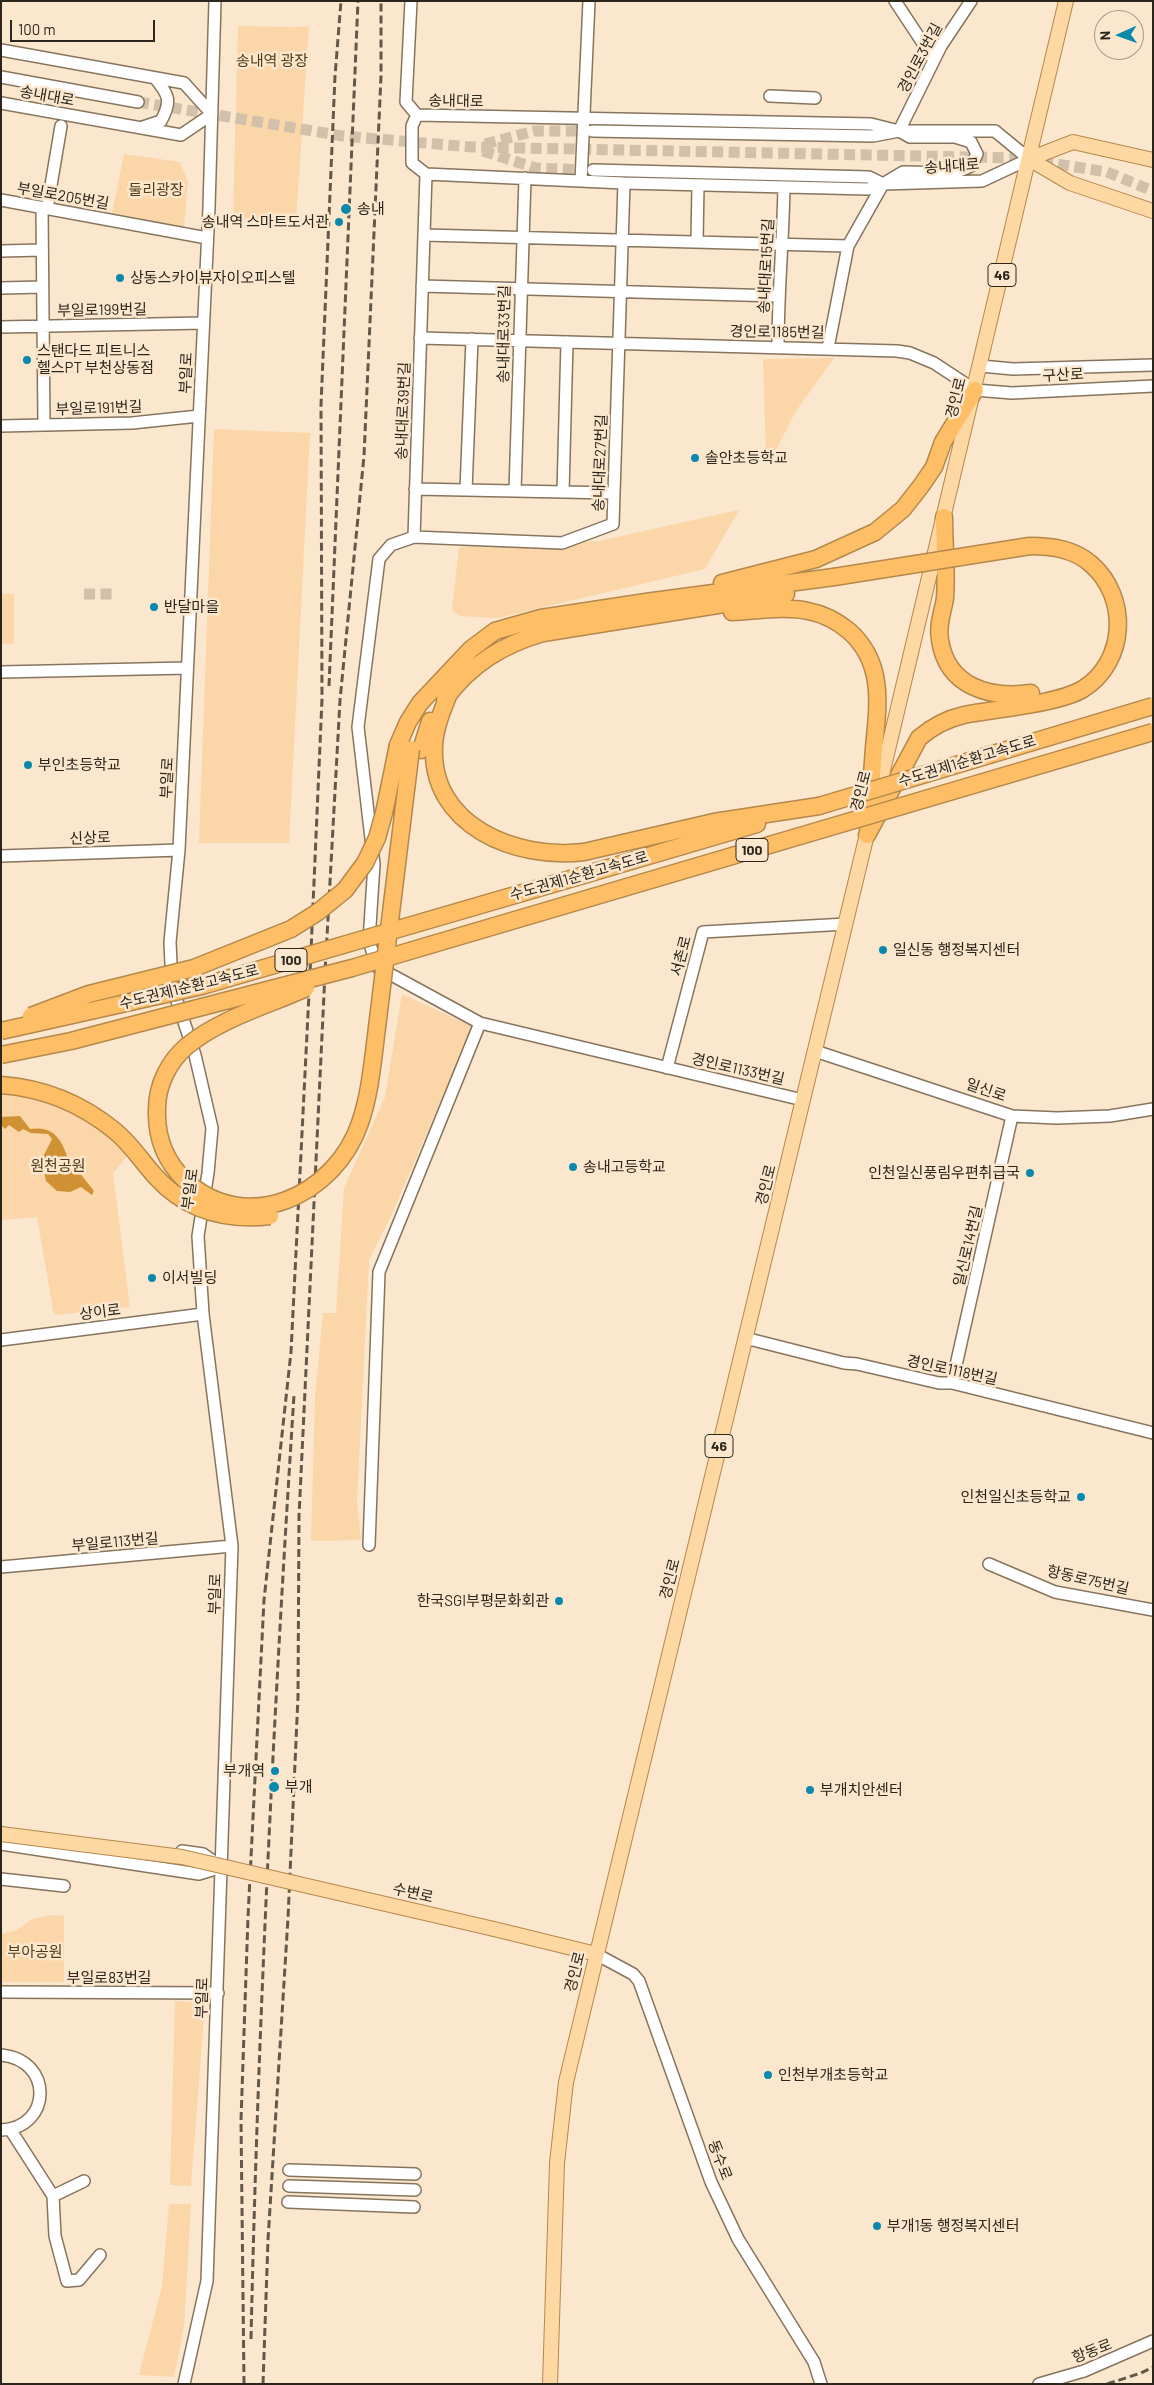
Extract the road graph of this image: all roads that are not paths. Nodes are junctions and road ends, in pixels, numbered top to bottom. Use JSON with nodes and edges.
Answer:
{"nodes":[{"id":1,"x":215,"y":1,"type":"edge"},
{"id":2,"x":410,"y":1,"type":"edge"},
{"id":3,"x":589,"y":1,"type":"edge"},
{"id":4,"x":895,"y":1,"type":"edge"},
{"id":5,"x":971,"y":1,"type":"edge"},
{"id":6,"x":1066,"y":1,"type":"edge"},
{"id":7,"x":1,"y":50,"type":"edge"},
{"id":8,"x":934,"y":60,"type":"junction"},
{"id":9,"x":1,"y":77,"type":"edge"},
{"id":10,"x":155,"y":78,"type":"junction"},
{"id":11,"x":770,"y":96,"type":"dead end"},
{"id":12,"x":815,"y":98,"type":"dead end"},
{"id":13,"x":138,"y":102,"type":"tunnel mouth"},
{"id":14,"x":1,"y":103,"type":"edge"},
{"id":15,"x":212,"y":114,"type":"junction"},
{"id":16,"x":417,"y":115,"type":"junction"},
{"id":17,"x":584,"y":119,"type":"junction"},
{"id":18,"x":61,"y":126,"type":"dead end"},
{"id":19,"x":140,"y":128,"type":"junction"},
{"id":20,"x":592,"y":131,"type":"tunnel mouth"},
{"id":21,"x":899,"y":131,"type":"junction"},
{"id":22,"x":1029,"y":159,"type":"junction"},
{"id":23,"x":1153,"y":160,"type":"edge"},
{"id":24,"x":593,"y":170,"type":"tunnel mouth"},
{"id":25,"x":426,"y":174,"type":"junction"},
{"id":26,"x":525,"y":178,"type":"junction"},
{"id":27,"x":580,"y":181,"type":"junction"},
{"id":28,"x":624,"y":183,"type":"junction"},
{"id":29,"x":883,"y":184,"type":"junction"},
{"id":30,"x":698,"y":185,"type":"junction"},
{"id":31,"x":784,"y":187,"type":"junction"},
{"id":32,"x":1,"y":200,"type":"edge"},
{"id":33,"x":44,"y":208,"type":"junction"},
{"id":34,"x":1153,"y":211,"type":"edge"},
{"id":35,"x":424,"y":235,"type":"junction"},
{"id":36,"x":522,"y":237,"type":"junction"},
{"id":37,"x":207,"y":238,"type":"junction"},
{"id":38,"x":622,"y":240,"type":"junction"},
{"id":39,"x":697,"y":242,"type":"junction"},
{"id":40,"x":783,"y":244,"type":"junction"},
{"id":41,"x":848,"y":246,"type":"junction"},
{"id":42,"x":42,"y":250,"type":"junction"},
{"id":43,"x":1,"y":251,"type":"edge"},
{"id":44,"x":42,"y":286,"type":"junction"},
{"id":45,"x":422,"y":286,"type":"junction"},
{"id":46,"x":1,"y":288,"type":"edge"},
{"id":47,"x":520,"y":288,"type":"junction"},
{"id":48,"x":620,"y":291,"type":"junction"},
{"id":49,"x":778,"y":296,"type":"junction"},
{"id":50,"x":203,"y":323,"type":"junction"},
{"id":51,"x":43,"y":326,"type":"junction"},
{"id":52,"x":1,"y":327,"type":"edge"},
{"id":53,"x":420,"y":338,"type":"junction"},
{"id":54,"x":472,"y":339,"type":"junction"},
{"id":55,"x":520,"y":340,"type":"junction"},
{"id":56,"x":567,"y":342,"type":"junction"},
{"id":57,"x":619,"y":343,"type":"junction"},
{"id":58,"x":778,"y":347,"type":"junction"},
{"id":59,"x":828,"y":348,"type":"junction"},
{"id":60,"x":1153,"y":365,"type":"edge"},
{"id":61,"x":980,"y":366,"type":"junction"},
{"id":62,"x":1153,"y":386,"type":"edge"},
{"id":63,"x":975,"y":390,"type":"junction"},
{"id":64,"x":199,"y":416,"type":"junction"},
{"id":65,"x":44,"y":425,"type":"junction"},
{"id":66,"x":1,"y":426,"type":"edge"},
{"id":67,"x":415,"y":489,"type":"junction"},
{"id":68,"x":466,"y":490,"type":"junction"},
{"id":69,"x":515,"y":491,"type":"junction"},
{"id":70,"x":563,"y":492,"type":"junction"},
{"id":71,"x":614,"y":493,"type":"junction"},
{"id":72,"x":944,"y":517,"type":"junction"},
{"id":73,"x":414,"y":537,"type":"junction"},
{"id":74,"x":1031,"y":551,"type":"junction"},
{"id":75,"x":836,"y":581,"type":"junction"},
{"id":76,"x":646,"y":602,"type":"junction"},
{"id":77,"x":638,"y":618,"type":"junction"},
{"id":78,"x":187,"y":668,"type":"junction"},
{"id":79,"x":1,"y":672,"type":"edge"},
{"id":80,"x":446,"y":685,"type":"junction"},
{"id":81,"x":1153,"y":706,"type":"edge"},
{"id":82,"x":1153,"y":732,"type":"edge"},
{"id":83,"x":416,"y":748,"type":"junction"},
{"id":84,"x":819,"y":806,"type":"junction"},
{"id":85,"x":867,"y":835,"type":"junction"},
{"id":86,"x":179,"y":850,"type":"junction"},
{"id":87,"x":1,"y":856,"type":"edge"},
{"id":88,"x":846,"y":924,"type":"junction"},
{"id":89,"x":352,"y":968,"type":"junction"},
{"id":90,"x":480,"y":1023,"type":"junction"},
{"id":91,"x":1,"y":1027,"type":"edge"},
{"id":92,"x":1,"y":1031,"type":"edge"},
{"id":93,"x":815,"y":1051,"type":"junction"},
{"id":94,"x":1,"y":1055,"type":"edge"},
{"id":95,"x":667,"y":1068,"type":"junction"},
{"id":96,"x":1,"y":1085,"type":"edge"},
{"id":97,"x":803,"y":1100,"type":"junction"},
{"id":98,"x":1153,"y":1109,"type":"edge"},
{"id":99,"x":1012,"y":1116,"type":"junction"},
{"id":100,"x":203,"y":1314,"type":"junction"},
{"id":101,"x":745,"y":1338,"type":"junction"},
{"id":102,"x":1,"y":1340,"type":"edge"},
{"id":103,"x":952,"y":1383,"type":"junction"},
{"id":104,"x":1153,"y":1433,"type":"edge"},
{"id":105,"x":369,"y":1545,"type":"dead end"},
{"id":106,"x":232,"y":1546,"type":"junction"},
{"id":107,"x":989,"y":1564,"type":"dead end"},
{"id":108,"x":1,"y":1568,"type":"edge"},
{"id":109,"x":1153,"y":1610,"type":"edge"},
{"id":110,"x":1,"y":1829,"type":"edge"},
{"id":111,"x":1,"y":1834,"type":"edge"},
{"id":112,"x":1,"y":1844,"type":"edge"},
{"id":113,"x":222,"y":1866,"type":"junction"},
{"id":114,"x":1,"y":1879,"type":"edge"},
{"id":115,"x":64,"y":1886,"type":"dead end"},
{"id":116,"x":596,"y":1954,"type":"junction"},
{"id":117,"x":1,"y":1992,"type":"edge"},
{"id":118,"x":218,"y":1993,"type":"junction"},
{"id":119,"x":1,"y":2055,"type":"edge"},
{"id":120,"x":6,"y":2129,"type":"edge"},
{"id":121,"x":290,"y":2170,"type":"dead end"},
{"id":122,"x":415,"y":2174,"type":"dead end"},
{"id":123,"x":84,"y":2181,"type":"dead end"},
{"id":124,"x":289,"y":2186,"type":"dead end"},
{"id":125,"x":415,"y":2190,"type":"dead end"},
{"id":126,"x":53,"y":2196,"type":"junction"},
{"id":127,"x":288,"y":2202,"type":"dead end"},
{"id":128,"x":414,"y":2207,"type":"dead end"},
{"id":129,"x":100,"y":2255,"type":"dead end"},
{"id":130,"x":1153,"y":2341,"type":"edge"},
{"id":131,"x":184,"y":2384,"type":"edge"},
{"id":132,"x":550,"y":2384,"type":"edge"},
{"id":133,"x":821,"y":2384,"type":"edge"},
{"id":134,"x":1039,"y":2384,"type":"edge"}],
"edges":[{"from":1,"to":15,"type":"street","name":"부일로"},
{"from":2,"to":16,"type":"street"},
{"from":3,"to":17,"type":"street"},
{"from":4,"to":8,"type":"street"},
{"from":5,"to":8,"type":"street","name":"경인로3번길"},
{"from":6,"to":22,"type":"main road","name":"경인로","number":"46"},
{"from":7,"to":10,"type":"street"},
{"from":8,"to":21,"type":"street","name":"경인로3번길"},
{"from":9,"to":13,"type":"street","name":"송내대로"},
{"from":10,"to":15,"type":"street"},
{"from":10,"to":19,"type":"street"},
{"from":11,"to":12,"type":"street"},
{"from":14,"to":19,"type":"street","name":"송내대로"},
{"from":15,"to":19,"type":"street","name":"송내대로"},
{"from":15,"to":37,"type":"street","name":"부일로"},
{"from":16,"to":17,"type":"street","name":"송내대로"},
{"from":16,"to":25,"type":"street","name":"송내대로"},
{"from":17,"to":21,"type":"street","name":"송내대로"},
{"from":17,"to":27,"type":"street"},
{"from":18,"to":33,"type":"street"},
{"from":20,"to":21,"type":"street","name":"송내대로"},
{"from":21,"to":22,"type":"street","name":"송내대로"},
{"from":21,"to":29,"type":"street"},
{"from":22,"to":23,"type":"main road"},
{"from":22,"to":29,"type":"street","name":"송내대로"},
{"from":22,"to":34,"type":"main road"},
{"from":22,"to":61,"type":"main road","name":"경인로","number":"46"},
{"from":24,"to":29,"type":"street","name":"송내대로"},
{"from":25,"to":26,"type":"street","name":"송내대로"},
{"from":25,"to":35,"type":"street","name":"송내대로39번길"},
{"from":26,"to":27,"type":"street","name":"송내대로"},
{"from":26,"to":36,"type":"street","name":"송내대로33번길"},
{"from":27,"to":28,"type":"street","name":"송내대로"},
{"from":28,"to":30,"type":"street","name":"송내대로"},
{"from":28,"to":38,"type":"street","name":"송내대로27번길"},
{"from":29,"to":31,"type":"street","name":"송내대로"},
{"from":29,"to":41,"type":"street"},
{"from":30,"to":31,"type":"street","name":"송내대로"},
{"from":30,"to":39,"type":"street"},
{"from":31,"to":40,"type":"street","name":"송내대로15번길"},
{"from":32,"to":33,"type":"street","name":"부일로205번길"},
{"from":33,"to":37,"type":"street","name":"부일로205번길"},
{"from":33,"to":42,"type":"street"},
{"from":35,"to":36,"type":"street"},
{"from":35,"to":45,"type":"street","name":"송내대로39번길"},
{"from":36,"to":38,"type":"street"},
{"from":36,"to":47,"type":"street","name":"송내대로33번길"},
{"from":37,"to":50,"type":"street","name":"부일로"},
{"from":38,"to":39,"type":"street"},
{"from":38,"to":48,"type":"street","name":"송내대로27번길"},
{"from":39,"to":40,"type":"street"},
{"from":40,"to":41,"type":"street"},
{"from":40,"to":49,"type":"street","name":"송내대로15번길"},
{"from":41,"to":59,"type":"street"},
{"from":42,"to":43,"type":"street"},
{"from":42,"to":44,"type":"street"},
{"from":44,"to":46,"type":"street"},
{"from":44,"to":51,"type":"street"},
{"from":45,"to":47,"type":"street"},
{"from":45,"to":53,"type":"street","name":"송내대로39번길"},
{"from":47,"to":48,"type":"street"},
{"from":47,"to":55,"type":"street","name":"송내대로33번길"},
{"from":48,"to":49,"type":"street"},
{"from":48,"to":57,"type":"street","name":"송내대로27번길"},
{"from":49,"to":58,"type":"street","name":"송내대로15번길"},
{"from":50,"to":51,"type":"street","name":"부일로199번길"},
{"from":50,"to":64,"type":"street","name":"부일로"},
{"from":51,"to":52,"type":"street","name":"부일로199번길"},
{"from":51,"to":65,"type":"street"},
{"from":53,"to":54,"type":"street","name":"경인로1185번길"},
{"from":53,"to":67,"type":"street","name":"송내대로39번길"},
{"from":54,"to":55,"type":"street","name":"경인로1185번길"},
{"from":54,"to":68,"type":"street"},
{"from":55,"to":56,"type":"street","name":"경인로1185번길"},
{"from":55,"to":69,"type":"street","name":"송내대로33번길"},
{"from":56,"to":57,"type":"street","name":"경인로1185번길"},
{"from":56,"to":70,"type":"street"},
{"from":57,"to":58,"type":"street","name":"경인로1185번길"},
{"from":57,"to":71,"type":"street","name":"송내대로27번길"},
{"from":58,"to":59,"type":"street","name":"경인로1185번길"},
{"from":59,"to":63,"type":"street","name":"경인로1185번길"},
{"from":60,"to":61,"type":"street","name":"구산로"},
{"from":61,"to":63,"type":"main road","name":"경인로","number":"46"},
{"from":62,"to":63,"type":"street","name":"구산로"},
{"from":63,"to":72,"type":"main road","name":"경인로","number":"46"},
{"from":63,"to":76,"type":"highway"},
{"from":64,"to":65,"type":"street","name":"부일로191번길"},
{"from":64,"to":78,"type":"street","name":"부일로"},
{"from":65,"to":66,"type":"street","name":"부일로191번길"},
{"from":67,"to":68,"type":"street"},
{"from":67,"to":73,"type":"street","name":"송내대로39번길"},
{"from":68,"to":69,"type":"street"},
{"from":69,"to":70,"type":"street"},
{"from":70,"to":71,"type":"street"},
{"from":71,"to":73,"type":"street","name":"송내대로27번길"},
{"from":72,"to":74,"type":"highway"},
{"from":72,"to":85,"type":"main road","name":"경인로","number":"46"},
{"from":73,"to":90,"type":"street","name":"경인로1133번길"},
{"from":74,"to":75,"type":"highway","bridge":true},
{"from":74,"to":85,"type":"highway"},
{"from":75,"to":76,"type":"highway"},
{"from":75,"to":77,"type":"highway"},
{"from":76,"to":80,"type":"highway"},
{"from":77,"to":80,"type":"highway"},
{"from":77,"to":85,"type":"highway"},
{"from":78,"to":79,"type":"street"},
{"from":78,"to":86,"type":"street","name":"부일로"},
{"from":80,"to":83,"type":"highway"},
{"from":80,"to":83,"type":"highway"},
{"from":81,"to":84,"type":"highway","name":"수도권제1순환고속도로","number":"100","bridge":true},
{"from":82,"to":89,"type":"highway","name":"수도권제1순환고속도로","number":"100","bridge":true},
{"from":83,"to":84,"type":"highway"},
{"from":83,"to":89,"type":"highway","bridge":true},
{"from":83,"to":91,"type":"highway","bridge":true},
{"from":83,"to":96,"type":"highway","bridge":true},
{"from":84,"to":92,"type":"highway","name":"수도권제1순환고속도로","number":"100","bridge":true},
{"from":85,"to":88,"type":"main road","name":"경인로","number":"46"},
{"from":86,"to":87,"type":"street","name":"신상로"},
{"from":86,"to":100,"type":"street","name":"부일로"},
{"from":88,"to":93,"type":"main road","name":"경인로","number":"46"},
{"from":88,"to":95,"type":"street","name":"서촌로"},
{"from":89,"to":94,"type":"highway","name":"수도권제1순환고속도로","number":"100","bridge":true},
{"from":90,"to":95,"type":"street","name":"경인로1133번길"},
{"from":90,"to":105,"type":"street"},
{"from":93,"to":97,"type":"main road","name":"경인로","number":"46"},
{"from":93,"to":99,"type":"street","name":"일신로"},
{"from":95,"to":97,"type":"street","name":"경인로1133번길"},
{"from":97,"to":101,"type":"main road","name":"경인로","number":"46"},
{"from":98,"to":99,"type":"street","name":"일신로"},
{"from":99,"to":103,"type":"street","name":"일신로14번길"},
{"from":100,"to":102,"type":"street","name":"상이로"},
{"from":100,"to":106,"type":"street","name":"부일로"},
{"from":101,"to":103,"type":"street","name":"경인로1118번길"},
{"from":101,"to":116,"type":"main road","name":"경인로","number":"46"},
{"from":103,"to":104,"type":"street","name":"경인로1118번길"},
{"from":106,"to":108,"type":"street","name":"부일로113번길"},
{"from":106,"to":113,"type":"street","name":"부일로"},
{"from":107,"to":109,"type":"street","name":"항동로75번길"},
{"from":110,"to":113,"type":"street"},
{"from":111,"to":116,"type":"main road","name":"수변로","bridge":true},
{"from":112,"to":113,"type":"street"},
{"from":113,"to":118,"type":"street","name":"부일로"},
{"from":114,"to":115,"type":"street"},
{"from":116,"to":132,"type":"main road","name":"경인로","number":"46"},
{"from":116,"to":133,"type":"street","name":"동수로"},
{"from":117,"to":118,"type":"street","name":"부일로83번길"},
{"from":118,"to":131,"type":"street","name":"부일로"},
{"from":119,"to":120,"type":"street"},
{"from":120,"to":126,"type":"street"},
{"from":121,"to":122,"type":"street"},
{"from":123,"to":126,"type":"street"},
{"from":124,"to":125,"type":"street"},
{"from":126,"to":129,"type":"street"},
{"from":127,"to":128,"type":"street"},
{"from":130,"to":134,"type":"street","name":"항동로"}]}
